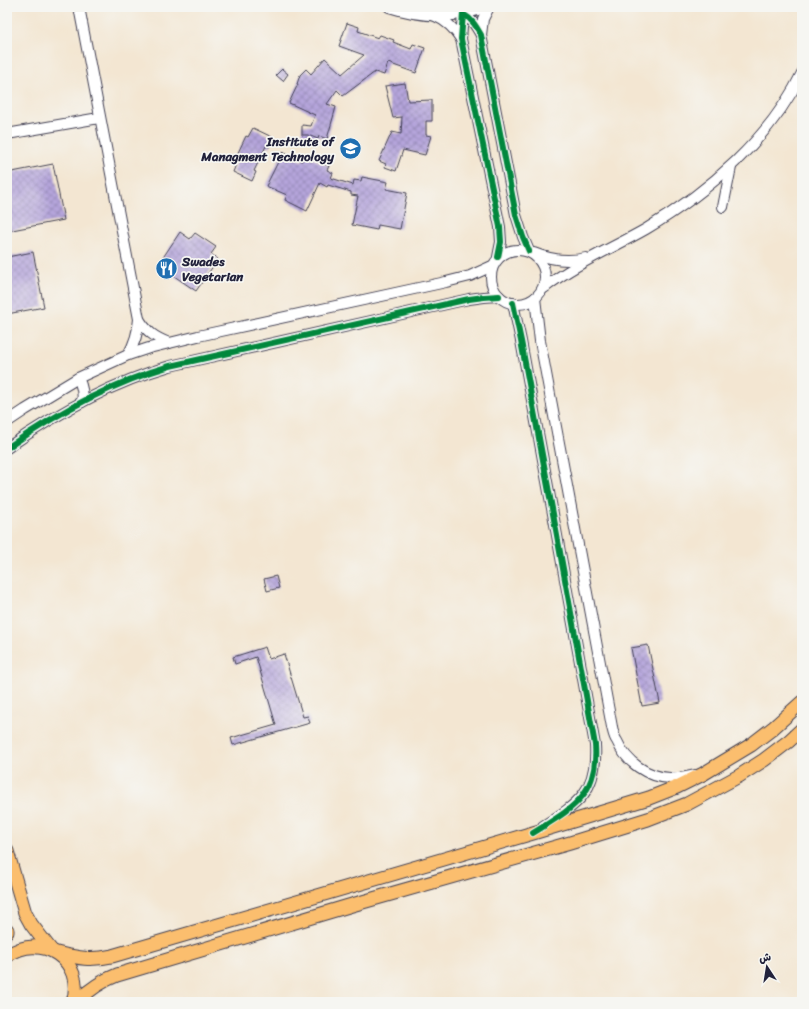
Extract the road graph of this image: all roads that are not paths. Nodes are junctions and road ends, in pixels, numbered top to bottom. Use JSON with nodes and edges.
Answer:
{"nodes":[{"id":1,"x":79,"y":7,"type":"edge"},
{"id":2,"x":389,"y":7,"type":"edge"},
{"id":3,"x":488,"y":7,"type":"edge"},
{"id":4,"x":463,"y":14,"type":"junction"},
{"id":5,"x":435,"y":16,"type":"junction"},
{"id":6,"x":481,"y":35,"type":"junction"},
{"id":7,"x":461,"y":39,"type":"junction"},
{"id":8,"x":802,"y":73,"type":"edge"},
{"id":9,"x":802,"y":92,"type":"edge"},
{"id":10,"x":788,"y":97,"type":"junction"},
{"id":11,"x":99,"y":118,"type":"junction"},
{"id":12,"x":7,"y":134,"type":"edge"},
{"id":13,"x":731,"y":167,"type":"junction"},
{"id":14,"x":723,"y":207,"type":"dead end"},
{"id":15,"x":531,"y":252,"type":"junction"},
{"id":16,"x":498,"y":257,"type":"junction"},
{"id":17,"x":592,"y":257,"type":"junction"},
{"id":18,"x":492,"y":266,"type":"junction"},
{"id":19,"x":544,"y":288,"type":"junction"},
{"id":20,"x":499,"y":296,"type":"junction"},
{"id":21,"x":535,"y":298,"type":"junction"},
{"id":22,"x":513,"y":304,"type":"junction"},
{"id":23,"x":139,"y":319,"type":"junction"},
{"id":24,"x":169,"y":343,"type":"junction"},
{"id":25,"x":128,"y":355,"type":"junction"},
{"id":26,"x":78,"y":378,"type":"junction"},
{"id":27,"x":82,"y":402,"type":"junction"},
{"id":28,"x":7,"y":422,"type":"edge"},
{"id":29,"x":7,"y":448,"type":"edge"},
{"id":30,"x":802,"y":702,"type":"edge"},
{"id":31,"x":802,"y":729,"type":"edge"},
{"id":32,"x":703,"y":774,"type":"junction"},
{"id":33,"x":533,"y":833,"type":"junction"},
{"id":34,"x":7,"y":851,"type":"edge"},
{"id":35,"x":54,"y":952,"type":"junction"},
{"id":36,"x":7,"y":956,"type":"edge"},
{"id":37,"x":73,"y":1002,"type":"edge"},
{"id":38,"x":76,"y":1002,"type":"edge"}],
"edges":[{"from":1,"to":11,"type":"street"},
{"from":2,"to":5,"type":"street"},
{"from":3,"to":4,"type":"street"},
{"from":3,"to":6,"type":"street"},
{"from":4,"to":5,"type":"street"},
{"from":4,"to":6,"type":"street"},
{"from":4,"to":7,"type":"street"},
{"from":5,"to":7,"type":"street"},
{"from":6,"to":15,"type":"street"},
{"from":7,"to":16,"type":"street"},
{"from":8,"to":10,"type":"street"},
{"from":9,"to":10,"type":"street"},
{"from":10,"to":13,"type":"street"},
{"from":11,"to":12,"type":"street"},
{"from":11,"to":23,"type":"street"},
{"from":13,"to":14,"type":"street"},
{"from":13,"to":17,"type":"street"},
{"from":15,"to":16,"type":"street"},
{"from":15,"to":17,"type":"street"},
{"from":15,"to":19,"type":"street"},
{"from":16,"to":18,"type":"street"},
{"from":17,"to":19,"type":"street"},
{"from":18,"to":20,"type":"street"},
{"from":18,"to":24,"type":"street"},
{"from":19,"to":21,"type":"street"},
{"from":20,"to":22,"type":"street"},
{"from":20,"to":27,"type":"street"},
{"from":21,"to":22,"type":"street"},
{"from":21,"to":32,"type":"street"},
{"from":22,"to":33,"type":"street"},
{"from":23,"to":24,"type":"street"},
{"from":23,"to":25,"type":"street"},
{"from":24,"to":25,"type":"street"},
{"from":25,"to":26,"type":"street"},
{"from":26,"to":27,"type":"street"},
{"from":26,"to":28,"type":"street"},
{"from":27,"to":29,"type":"street"},
{"from":30,"to":32,"type":"main road"},
{"from":31,"to":38,"type":"main road"},
{"from":32,"to":33,"type":"main road"},
{"from":33,"to":35,"type":"main road"},
{"from":34,"to":35,"type":"main road"},
{"from":35,"to":36,"type":"main road"},
{"from":35,"to":37,"type":"main road"}]}
